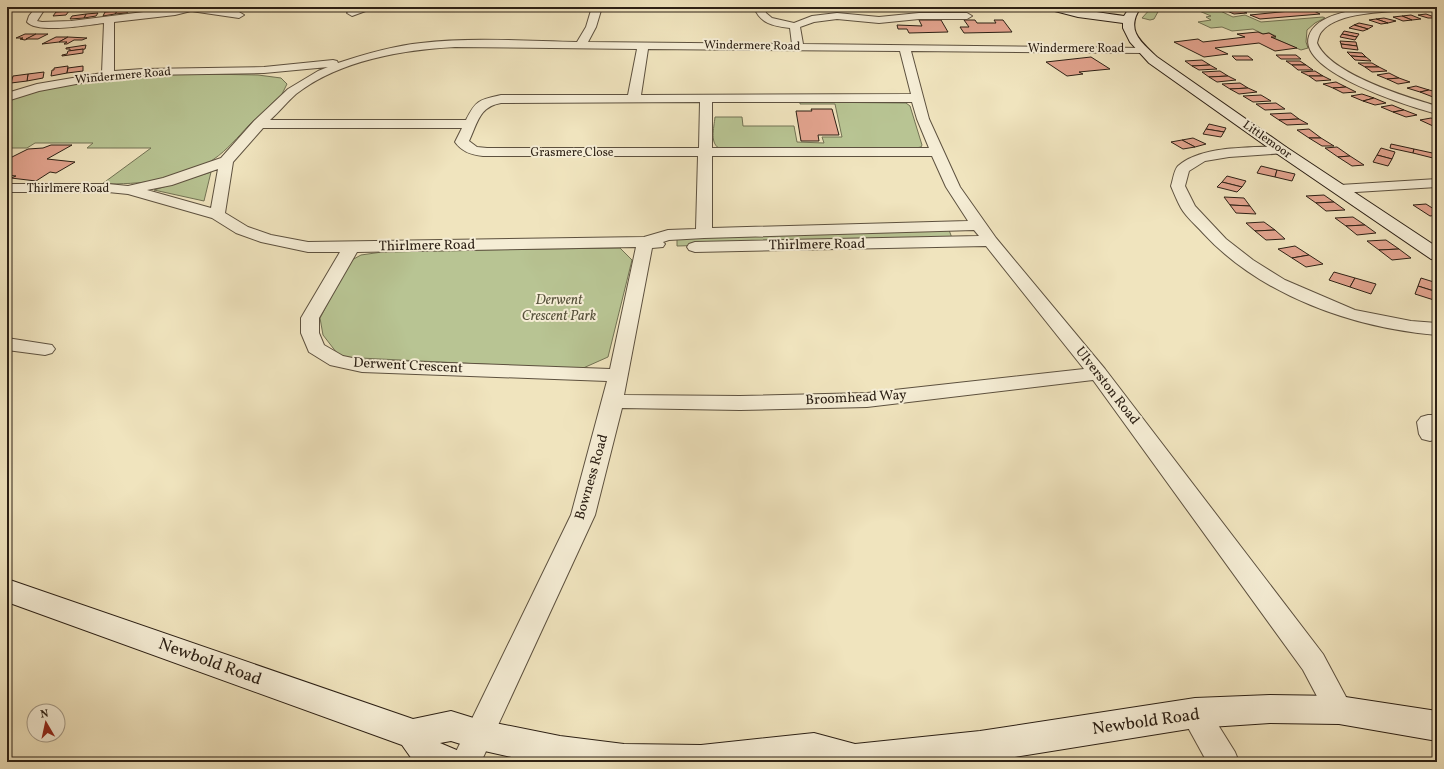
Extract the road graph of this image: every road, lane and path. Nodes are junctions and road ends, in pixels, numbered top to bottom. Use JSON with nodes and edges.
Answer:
{"nodes":[{"id":1,"x":41,"y":7,"type":"edge"},
{"id":2,"x":368,"y":7,"type":"edge"},
{"id":3,"x":597,"y":7,"type":"edge"},
{"id":4,"x":1051,"y":7,"type":"edge"},
{"id":5,"x":1136,"y":7,"type":"edge"},
{"id":6,"x":1409,"y":7,"type":"edge"},
{"id":7,"x":195,"y":8,"type":"edge"},
{"id":8,"x":760,"y":8,"type":"edge"},
{"id":9,"x":748,"y":10,"type":"dead end"},
{"id":10,"x":352,"y":13,"type":"dead end"},
{"id":11,"x":239,"y":15,"type":"dead end"},
{"id":12,"x":967,"y":16,"type":"dead end"},
{"id":13,"x":109,"y":20,"type":"junction"},
{"id":14,"x":1128,"y":20,"type":"junction"},
{"id":15,"x":795,"y":26,"type":"junction"},
{"id":16,"x":581,"y":44,"type":"junction"},
{"id":17,"x":643,"y":45,"type":"junction"},
{"id":18,"x":798,"y":46,"type":"junction"},
{"id":19,"x":905,"y":48,"type":"junction"},
{"id":20,"x":1142,"y":50,"type":"junction"},
{"id":21,"x":363,"y":58,"type":"junction"},
{"id":22,"x":264,"y":70,"type":"junction"},
{"id":23,"x":108,"y":75,"type":"junction"},
{"id":24,"x":298,"y":87,"type":"junction"},
{"id":25,"x":7,"y":96,"type":"edge"},
{"id":26,"x":634,"y":98,"type":"junction"},
{"id":27,"x":706,"y":98,"type":"junction"},
{"id":28,"x":917,"y":98,"type":"junction"},
{"id":29,"x":1437,"y":110,"type":"edge"},
{"id":30,"x":259,"y":124,"type":"junction"},
{"id":31,"x":471,"y":124,"type":"junction"},
{"id":32,"x":1280,"y":150,"type":"junction"},
{"id":33,"x":706,"y":152,"type":"junction"},
{"id":34,"x":937,"y":152,"type":"junction"},
{"id":35,"x":226,"y":161,"type":"junction"},
{"id":36,"x":1437,"y":183,"type":"edge"},
{"id":37,"x":7,"y":188,"type":"edge"},
{"id":38,"x":1340,"y":189,"type":"junction"},
{"id":39,"x":128,"y":190,"type":"junction"},
{"id":40,"x":216,"y":215,"type":"junction"},
{"id":41,"x":979,"y":225,"type":"junction"},
{"id":42,"x":704,"y":233,"type":"junction"},
{"id":43,"x":990,"y":241,"type":"junction"},
{"id":44,"x":645,"y":242,"type":"junction"},
{"id":45,"x":351,"y":247,"type":"junction"},
{"id":46,"x":1437,"y":255,"type":"edge"},
{"id":47,"x":1437,"y":329,"type":"edge"},
{"id":48,"x":7,"y":344,"type":"edge"},
{"id":49,"x":45,"y":349,"type":"dead end"},
{"id":50,"x":1098,"y":373,"type":"junction"},
{"id":51,"x":617,"y":375,"type":"junction"},
{"id":52,"x":613,"y":401,"type":"junction"},
{"id":53,"x":7,"y":590,"type":"edge"},
{"id":54,"x":1339,"y":710,"type":"junction"},
{"id":55,"x":1195,"y":714,"type":"junction"},
{"id":56,"x":1437,"y":726,"type":"edge"},
{"id":57,"x":413,"y":734,"type":"junction"},
{"id":58,"x":473,"y":749,"type":"edge"},
{"id":59,"x":624,"y":761,"type":"edge"},
{"id":60,"x":853,"y":761,"type":"edge"},
{"id":61,"x":447,"y":762,"type":"edge"},
{"id":62,"x":669,"y":762,"type":"edge"},
{"id":63,"x":1224,"y":762,"type":"edge"}],
"edges":[{"from":1,"to":13,"type":"street"},
{"from":2,"to":10,"type":"street"},
{"from":3,"to":16,"type":"street"},
{"from":4,"to":14,"type":"main road"},
{"from":5,"to":14,"type":"main road"},
{"from":6,"to":29,"type":"street"},
{"from":7,"to":11,"type":"street"},
{"from":7,"to":13,"type":"street"},
{"from":8,"to":9,"type":"street"},
{"from":8,"to":15,"type":"street"},
{"from":12,"to":15,"type":"street"},
{"from":13,"to":23,"type":"street"},
{"from":14,"to":20,"type":"main road","name":"Littlemoor"},
{"from":15,"to":18,"type":"street"},
{"from":16,"to":17,"type":"street","name":"Windermere Road"},
{"from":16,"to":21,"type":"street","name":"Windermere Road"},
{"from":17,"to":18,"type":"street","name":"Windermere Road"},
{"from":17,"to":26,"type":"street"},
{"from":18,"to":19,"type":"street","name":"Windermere Road"},
{"from":19,"to":20,"type":"street","name":"Windermere Road"},
{"from":19,"to":28,"type":"street","name":"Ulverston Road"},
{"from":20,"to":32,"type":"main road","name":"Littlemoor"},
{"from":21,"to":22,"type":"street","name":"Windermere Road"},
{"from":21,"to":24,"type":"street","name":"Windermere Road"},
{"from":22,"to":23,"type":"street","name":"Windermere Road"},
{"from":22,"to":24,"type":"street","name":"Windermere Road"},
{"from":23,"to":25,"type":"street","name":"Windermere Road"},
{"from":24,"to":30,"type":"street","name":"Windermere Road"},
{"from":26,"to":27,"type":"street","name":"Grasmere Close"},
{"from":26,"to":31,"type":"street","name":"Grasmere Close"},
{"from":27,"to":28,"type":"street","name":"Grasmere Close"},
{"from":27,"to":33,"type":"street"},
{"from":28,"to":34,"type":"street","name":"Ulverston Road"},
{"from":30,"to":31,"type":"street"},
{"from":30,"to":35,"type":"street","name":"Thirlmere Road"},
{"from":31,"to":33,"type":"street","name":"Grasmere Close"},
{"from":32,"to":38,"type":"main road","name":"Littlemoor"},
{"from":32,"to":47,"type":"street"},
{"from":33,"to":34,"type":"street","name":"Grasmere Close"},
{"from":33,"to":42,"type":"street"},
{"from":34,"to":41,"type":"street","name":"Ulverston Road"},
{"from":35,"to":39,"type":"street","name":"Thirlmere Road"},
{"from":35,"to":40,"type":"street"},
{"from":36,"to":38,"type":"street"},
{"from":37,"to":39,"type":"street","name":"Thirlmere Road"},
{"from":38,"to":46,"type":"main road","name":"Littlemoor"},
{"from":39,"to":40,"type":"street","name":"Thirlmere Road"},
{"from":40,"to":45,"type":"street","name":"Thirlmere Road"},
{"from":41,"to":42,"type":"street","name":"Thirlmere Road"},
{"from":41,"to":43,"type":"street","name":"Ulverston Road"},
{"from":42,"to":44,"type":"street","name":"Thirlmere Road"},
{"from":43,"to":44,"type":"street","name":"Thirlmere Road"},
{"from":43,"to":50,"type":"street","name":"Ulverston Road"},
{"from":44,"to":45,"type":"street","name":"Thirlmere Road"},
{"from":44,"to":51,"type":"street","name":"Bowness Road"},
{"from":45,"to":51,"type":"street","name":"Derwent Crescent"},
{"from":48,"to":49,"type":"street"},
{"from":50,"to":52,"type":"street","name":"Broomhead Way"},
{"from":50,"to":54,"type":"street","name":"Ulverston Road"},
{"from":51,"to":52,"type":"street","name":"Bowness Road"},
{"from":52,"to":58,"type":"street","name":"Bowness Road"},
{"from":53,"to":57,"type":"main road","name":"Newbold Road"},
{"from":54,"to":55,"type":"main road","name":"Newbold Road"},
{"from":54,"to":56,"type":"main road","name":"Newbold Road"},
{"from":55,"to":60,"type":"main road","name":"Newbold Road"},
{"from":55,"to":63,"type":"street"},
{"from":57,"to":58,"type":"main road","name":"Newbold Road"},
{"from":57,"to":61,"type":"main road"},
{"from":58,"to":59,"type":"main road","name":"Newbold Road"},
{"from":59,"to":62,"type":"main road","name":"Newbold Road"},
{"from":60,"to":62,"type":"main road","name":"Newbold Road"}]}
